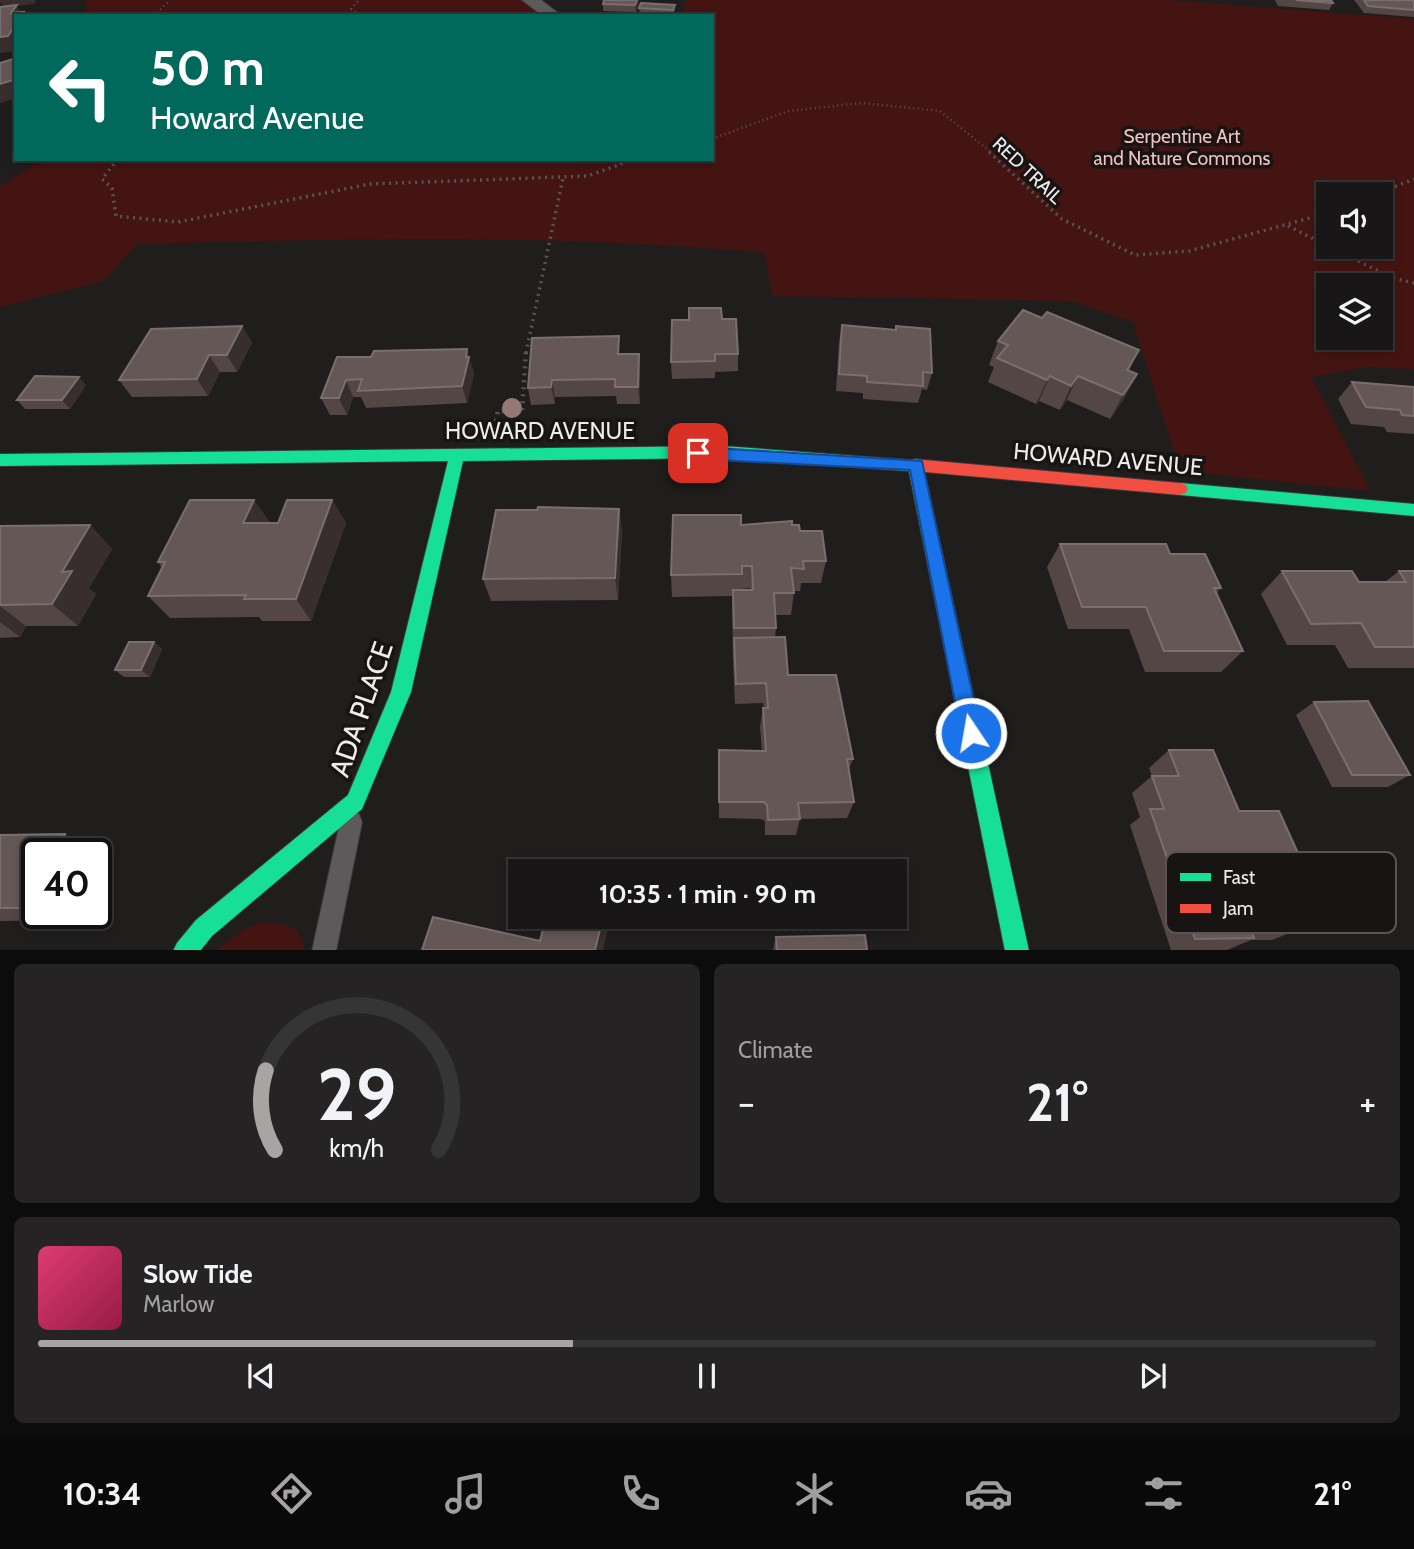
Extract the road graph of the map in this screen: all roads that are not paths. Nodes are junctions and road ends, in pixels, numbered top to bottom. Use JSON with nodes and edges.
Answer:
{"nodes":[{"id":1,"x":530,"y":0,"type":"edge"},
{"id":2,"x":551,"y":14,"type":"edge"},
{"id":3,"x":457,"y":454,"type":"junction"},
{"id":4,"x":0,"y":460,"type":"edge"},
{"id":5,"x":916,"y":465,"type":"junction"},
{"id":6,"x":1414,"y":510,"type":"edge"},
{"id":7,"x":355,"y":802,"type":"junction"},
{"id":8,"x":185,"y":950,"type":"edge"},
{"id":9,"x":324,"y":950,"type":"edge"},
{"id":10,"x":1017,"y":950,"type":"edge"}],
"edges":[{"from":1,"to":2,"type":"street"},
{"from":3,"to":4,"type":"street","name":"HOWARD AVENUE"},
{"from":3,"to":5,"type":"street","name":"HOWARD AVENUE"},
{"from":3,"to":7,"type":"street","name":"ADA PLACE"},
{"from":5,"to":6,"type":"street","name":"HOWARD AVENUE"},
{"from":5,"to":10,"type":"street"},
{"from":7,"to":8,"type":"street","name":"ADA PLACE"},
{"from":7,"to":9,"type":"lane"}]}
